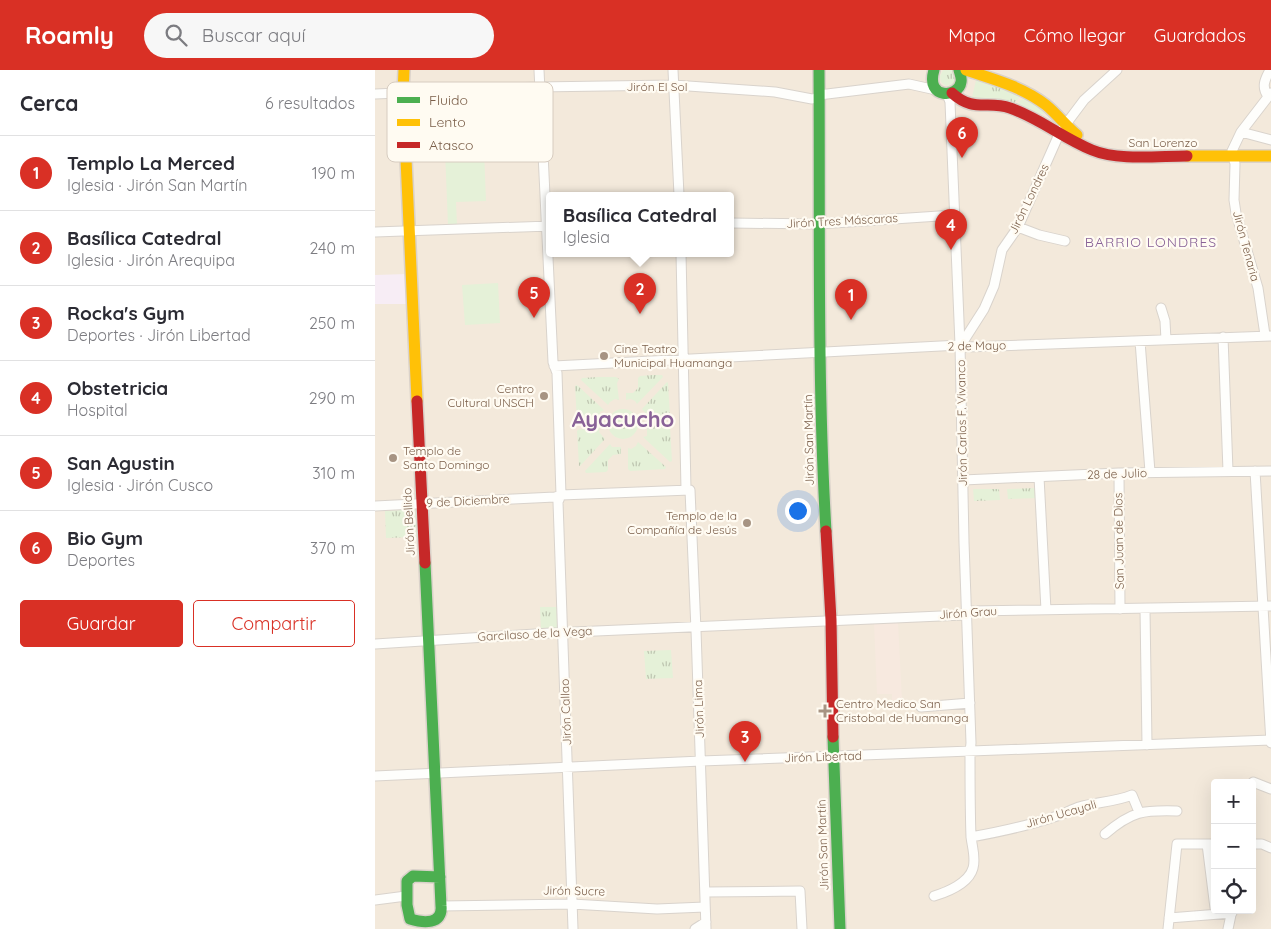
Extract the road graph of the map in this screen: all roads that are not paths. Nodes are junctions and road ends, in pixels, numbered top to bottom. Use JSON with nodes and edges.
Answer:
{"nodes":[{"id":1,"x":673,"y":70,"type":"edge"},
{"id":2,"x":819,"y":70,"type":"edge"},
{"id":3,"x":959,"y":70,"type":"edge"},
{"id":4,"x":966,"y":70,"type":"edge"},
{"id":5,"x":1117,"y":70,"type":"edge"},
{"id":6,"x":1270,"y":70,"type":"edge"},
{"id":7,"x":930,"y":72,"type":"edge"},
{"id":8,"x":674,"y":86,"type":"junction"},
{"id":9,"x":553,"y":87,"type":"edge"},
{"id":10,"x":945,"y":93,"type":"junction"},
{"id":11,"x":819,"y":95,"type":"junction"},
{"id":12,"x":1269,"y":95,"type":"edge"},
{"id":13,"x":1062,"y":128,"type":"junction"},
{"id":14,"x":1241,"y":132,"type":"junction"},
{"id":15,"x":1271,"y":140,"type":"edge"},
{"id":16,"x":1232,"y":154,"type":"junction"},
{"id":17,"x":1271,"y":155,"type":"edge"},
{"id":18,"x":406,"y":162,"type":"edge"},
{"id":19,"x":544,"y":162,"type":"edge"},
{"id":20,"x":546,"y":192,"type":"edge"},
{"id":21,"x":679,"y":192,"type":"edge"},
{"id":22,"x":955,"y":215,"type":"junction"},
{"id":23,"x":734,"y":223,"type":"edge"},
{"id":24,"x":819,"y":224,"type":"junction"},
{"id":25,"x":546,"y":226,"type":"edge"},
{"id":26,"x":1018,"y":227,"type":"junction"},
{"id":27,"x":409,"y":230,"type":"junction"},
{"id":28,"x":375,"y":232,"type":"edge"},
{"id":29,"x":1065,"y":241,"type":"dead end"},
{"id":30,"x":549,"y":257,"type":"edge"},
{"id":31,"x":681,"y":257,"type":"edge"},
{"id":32,"x":1161,"y":308,"type":"dead end"},
{"id":33,"x":1268,"y":336,"type":"edge"},
{"id":34,"x":1223,"y":337,"type":"junction"},
{"id":35,"x":1166,"y":340,"type":"junction"},
{"id":36,"x":1140,"y":341,"type":"junction"},
{"id":37,"x":961,"y":346,"type":"junction"},
{"id":38,"x":821,"y":352,"type":"junction"},
{"id":39,"x":683,"y":361,"type":"junction"},
{"id":40,"x":554,"y":366,"type":"junction"},
{"id":41,"x":1228,"y":471,"type":"junction"},
{"id":42,"x":1255,"y":471,"type":"junction"},
{"id":43,"x":1271,"y":471,"type":"edge"},
{"id":44,"x":1150,"y":472,"type":"junction"},
{"id":45,"x":1119,"y":473,"type":"junction"},
{"id":46,"x":1039,"y":477,"type":"junction"},
{"id":47,"x":963,"y":480,"type":"junction"},
{"id":48,"x":688,"y":489,"type":"junction"},
{"id":49,"x":561,"y":495,"type":"junction"},
{"id":50,"x":422,"y":504,"type":"junction"},
{"id":51,"x":375,"y":506,"type":"edge"},
{"id":52,"x":1267,"y":606,"type":"edge"},
{"id":53,"x":1120,"y":609,"type":"junction"},
{"id":54,"x":1145,"y":609,"type":"junction"},
{"id":55,"x":1046,"y":610,"type":"junction"},
{"id":56,"x":967,"y":613,"type":"junction"},
{"id":57,"x":831,"y":620,"type":"junction"},
{"id":58,"x":696,"y":627,"type":"junction"},
{"id":59,"x":563,"y":633,"type":"junction"},
{"id":60,"x":428,"y":640,"type":"junction"},
{"id":61,"x":375,"y":644,"type":"edge"},
{"id":62,"x":970,"y":704,"type":"junction"},
{"id":63,"x":921,"y":707,"type":"dead end"},
{"id":64,"x":1271,"y":741,"type":"edge"},
{"id":65,"x":1147,"y":745,"type":"junction"},
{"id":66,"x":969,"y":752,"type":"junction"},
{"id":67,"x":835,"y":757,"type":"junction"},
{"id":68,"x":701,"y":761,"type":"junction"},
{"id":69,"x":568,"y":768,"type":"junction"},
{"id":70,"x":435,"y":772,"type":"junction"},
{"id":71,"x":375,"y":776,"type":"edge"},
{"id":72,"x":1256,"y":783,"type":"edge"},
{"id":73,"x":1271,"y":789,"type":"edge"},
{"id":74,"x":1177,"y":811,"type":"dead end"},
{"id":75,"x":1139,"y":812,"type":"junction"},
{"id":76,"x":1105,"y":834,"type":"dead end"},
{"id":77,"x":971,"y":837,"type":"junction"},
{"id":78,"x":1211,"y":844,"type":"edge"},
{"id":79,"x":1256,"y":844,"type":"edge"},
{"id":80,"x":1271,"y":848,"type":"edge"},
{"id":81,"x":440,"y":877,"type":"junction"},
{"id":82,"x":705,"y":892,"type":"junction"},
{"id":83,"x":406,"y":896,"type":"junction"},
{"id":84,"x":934,"y":896,"type":"dead end"},
{"id":85,"x":375,"y":900,"type":"edge"},
{"id":86,"x":572,"y":904,"type":"junction"},
{"id":87,"x":441,"y":906,"type":"junction"},
{"id":88,"x":705,"y":907,"type":"junction"},
{"id":89,"x":1211,"y":912,"type":"edge"},
{"id":90,"x":1232,"y":914,"type":"edge"},
{"id":91,"x":1169,"y":918,"type":"junction"},
{"id":92,"x":706,"y":925,"type":"edge"},
{"id":93,"x":419,"y":926,"type":"edge"},
{"id":94,"x":573,"y":929,"type":"edge"},
{"id":95,"x":695,"y":929,"type":"edge"},
{"id":96,"x":802,"y":929,"type":"edge"},
{"id":97,"x":840,"y":929,"type":"edge"},
{"id":98,"x":1168,"y":929,"type":"edge"},
{"id":99,"x":1228,"y":929,"type":"edge"}],
"edges":[{"from":1,"to":8,"type":"street"},
{"from":2,"to":11,"type":"street","name":"Jirón San Martín"},
{"from":3,"to":10,"type":"street"},
{"from":4,"to":13,"type":"street"},
{"from":5,"to":13,"type":"street","name":"Jirón Londres"},
{"from":6,"to":12,"type":"street"},
{"from":7,"to":10,"type":"street"},
{"from":8,"to":9,"type":"street","name":"Jirón El Sol"},
{"from":8,"to":11,"type":"street","name":"Jirón El Sol"},
{"from":8,"to":21,"type":"street"},
{"from":10,"to":11,"type":"street","name":"Jirón El Sol"},
{"from":10,"to":13,"type":"street","name":"San Lorenzo"},
{"from":10,"to":22,"type":"street","name":"Jirón Carlos F. Vivanco"},
{"from":11,"to":24,"type":"street","name":"Jirón San Martín"},
{"from":12,"to":14,"type":"street"},
{"from":13,"to":16,"type":"street","name":"San Lorenzo"},
{"from":13,"to":26,"type":"street","name":"Jirón Londres"},
{"from":14,"to":15,"type":"street"},
{"from":14,"to":16,"type":"street"},
{"from":16,"to":17,"type":"street","name":"San Lorenzo"},
{"from":16,"to":33,"type":"street","name":"Jirón Tenaria"},
{"from":18,"to":27,"type":"street","name":"Jirón Bellido"},
{"from":19,"to":20,"type":"street","name":"Jirón Callao"},
{"from":22,"to":24,"type":"street","name":"Jirón Tres Máscaras"},
{"from":22,"to":37,"type":"street","name":"Jirón Carlos F. Vivanco"},
{"from":23,"to":24,"type":"street","name":"Jirón Tres Máscaras"},
{"from":24,"to":38,"type":"street","name":"Jirón San Martín"},
{"from":25,"to":27,"type":"street"},
{"from":26,"to":29,"type":"street"},
{"from":26,"to":37,"type":"street","name":"Jirón Londres"},
{"from":27,"to":28,"type":"street"},
{"from":27,"to":50,"type":"street","name":"Jirón Bellido"},
{"from":30,"to":40,"type":"street","name":"Jirón Callao"},
{"from":31,"to":39,"type":"street","name":"Jirón Lima"},
{"from":32,"to":35,"type":"street"},
{"from":33,"to":34,"type":"street","name":"2 de Mayo"},
{"from":34,"to":35,"type":"street","name":"2 de Mayo"},
{"from":34,"to":41,"type":"street"},
{"from":35,"to":36,"type":"street","name":"2 de Mayo"},
{"from":36,"to":37,"type":"street","name":"2 de Mayo"},
{"from":36,"to":44,"type":"street"},
{"from":37,"to":38,"type":"street","name":"2 de Mayo"},
{"from":37,"to":47,"type":"street","name":"Jirón Carlos F. Vivanco"},
{"from":38,"to":39,"type":"street","name":"2 de Mayo"},
{"from":38,"to":57,"type":"street","name":"Jirón San Martín"},
{"from":39,"to":40,"type":"street","name":"2 de Mayo"},
{"from":39,"to":48,"type":"street","name":"Jirón Lima"},
{"from":40,"to":49,"type":"street","name":"Jirón Callao"},
{"from":41,"to":42,"type":"street","name":"28 de Julio"},
{"from":41,"to":44,"type":"street","name":"28 de Julio"},
{"from":42,"to":43,"type":"street","name":"28 de Julio"},
{"from":42,"to":52,"type":"street"},
{"from":44,"to":45,"type":"street","name":"28 de Julio"},
{"from":45,"to":46,"type":"street","name":"28 de Julio"},
{"from":45,"to":53,"type":"street","name":"San Juan de Dios"},
{"from":46,"to":47,"type":"street","name":"28 de Julio"},
{"from":46,"to":55,"type":"street"},
{"from":47,"to":56,"type":"street","name":"Jirón Carlos F. Vivanco"},
{"from":48,"to":49,"type":"street","name":"9 de Diciembre"},
{"from":48,"to":58,"type":"street","name":"Jirón Lima"},
{"from":49,"to":50,"type":"street","name":"9 de Diciembre"},
{"from":49,"to":59,"type":"street","name":"Jirón Callao"},
{"from":50,"to":51,"type":"street","name":"9 de Diciembre"},
{"from":50,"to":60,"type":"street","name":"Jirón Bellido"},
{"from":52,"to":54,"type":"street","name":"Jirón Grau"},
{"from":52,"to":64,"type":"street"},
{"from":53,"to":54,"type":"street","name":"Jirón Grau"},
{"from":53,"to":55,"type":"street","name":"Jirón Grau"},
{"from":54,"to":65,"type":"street"},
{"from":55,"to":56,"type":"street","name":"Jirón Grau"},
{"from":56,"to":57,"type":"street","name":"Jirón Grau"},
{"from":56,"to":62,"type":"street","name":"Jirón Carlos F. Vivanco"},
{"from":57,"to":58,"type":"street","name":"Jirón Grau"},
{"from":57,"to":67,"type":"street","name":"Jirón San Martín"},
{"from":58,"to":59,"type":"street","name":"Garcilaso de la Vega"},
{"from":58,"to":68,"type":"street","name":"Jirón Lima"},
{"from":59,"to":60,"type":"street","name":"Garcilaso de la Vega"},
{"from":59,"to":69,"type":"street","name":"Jirón Callao"},
{"from":60,"to":61,"type":"street","name":"Garcilaso de la Vega"},
{"from":60,"to":70,"type":"street","name":"Jirón Bellido"},
{"from":62,"to":63,"type":"street"},
{"from":62,"to":66,"type":"street","name":"Jirón Carlos F. Vivanco"},
{"from":64,"to":65,"type":"street","name":"Jirón Libertad"},
{"from":65,"to":66,"type":"street","name":"Jirón Libertad"},
{"from":66,"to":67,"type":"street","name":"Jirón Libertad"},
{"from":66,"to":77,"type":"street"},
{"from":67,"to":68,"type":"street","name":"Jirón Libertad"},
{"from":67,"to":97,"type":"street","name":"Jirón San Martín"},
{"from":68,"to":69,"type":"street","name":"Jirón Libertad"},
{"from":68,"to":82,"type":"street","name":"Jirón Lima"},
{"from":69,"to":70,"type":"street","name":"Jirón Libertad"},
{"from":69,"to":86,"type":"street","name":"Jirón Callao"},
{"from":70,"to":71,"type":"street","name":"Jirón Libertad"},
{"from":70,"to":81,"type":"street","name":"Jirón Bellido"},
{"from":72,"to":73,"type":"street"},
{"from":74,"to":75,"type":"street"},
{"from":75,"to":76,"type":"street"},
{"from":75,"to":77,"type":"street","name":"Jirón Ucayali"},
{"from":77,"to":84,"type":"street"},
{"from":78,"to":91,"type":"street"},
{"from":79,"to":80,"type":"street"},
{"from":81,"to":83,"type":"street"},
{"from":81,"to":87,"type":"street","name":"Jirón Bellido"},
{"from":82,"to":88,"type":"street","name":"Jirón Lima"},
{"from":82,"to":96,"type":"street"},
{"from":83,"to":85,"type":"street"},
{"from":83,"to":93,"type":"street"},
{"from":86,"to":87,"type":"street","name":"Jirón Sucre"},
{"from":86,"to":88,"type":"street","name":"Jirón Sucre"},
{"from":86,"to":94,"type":"street","name":"Jirón Callao"},
{"from":87,"to":93,"type":"street"},
{"from":88,"to":92,"type":"street","name":"Jirón Lima"},
{"from":89,"to":91,"type":"street"},
{"from":90,"to":99,"type":"street"},
{"from":91,"to":98,"type":"street"},
{"from":92,"to":95,"type":"street"}]}
